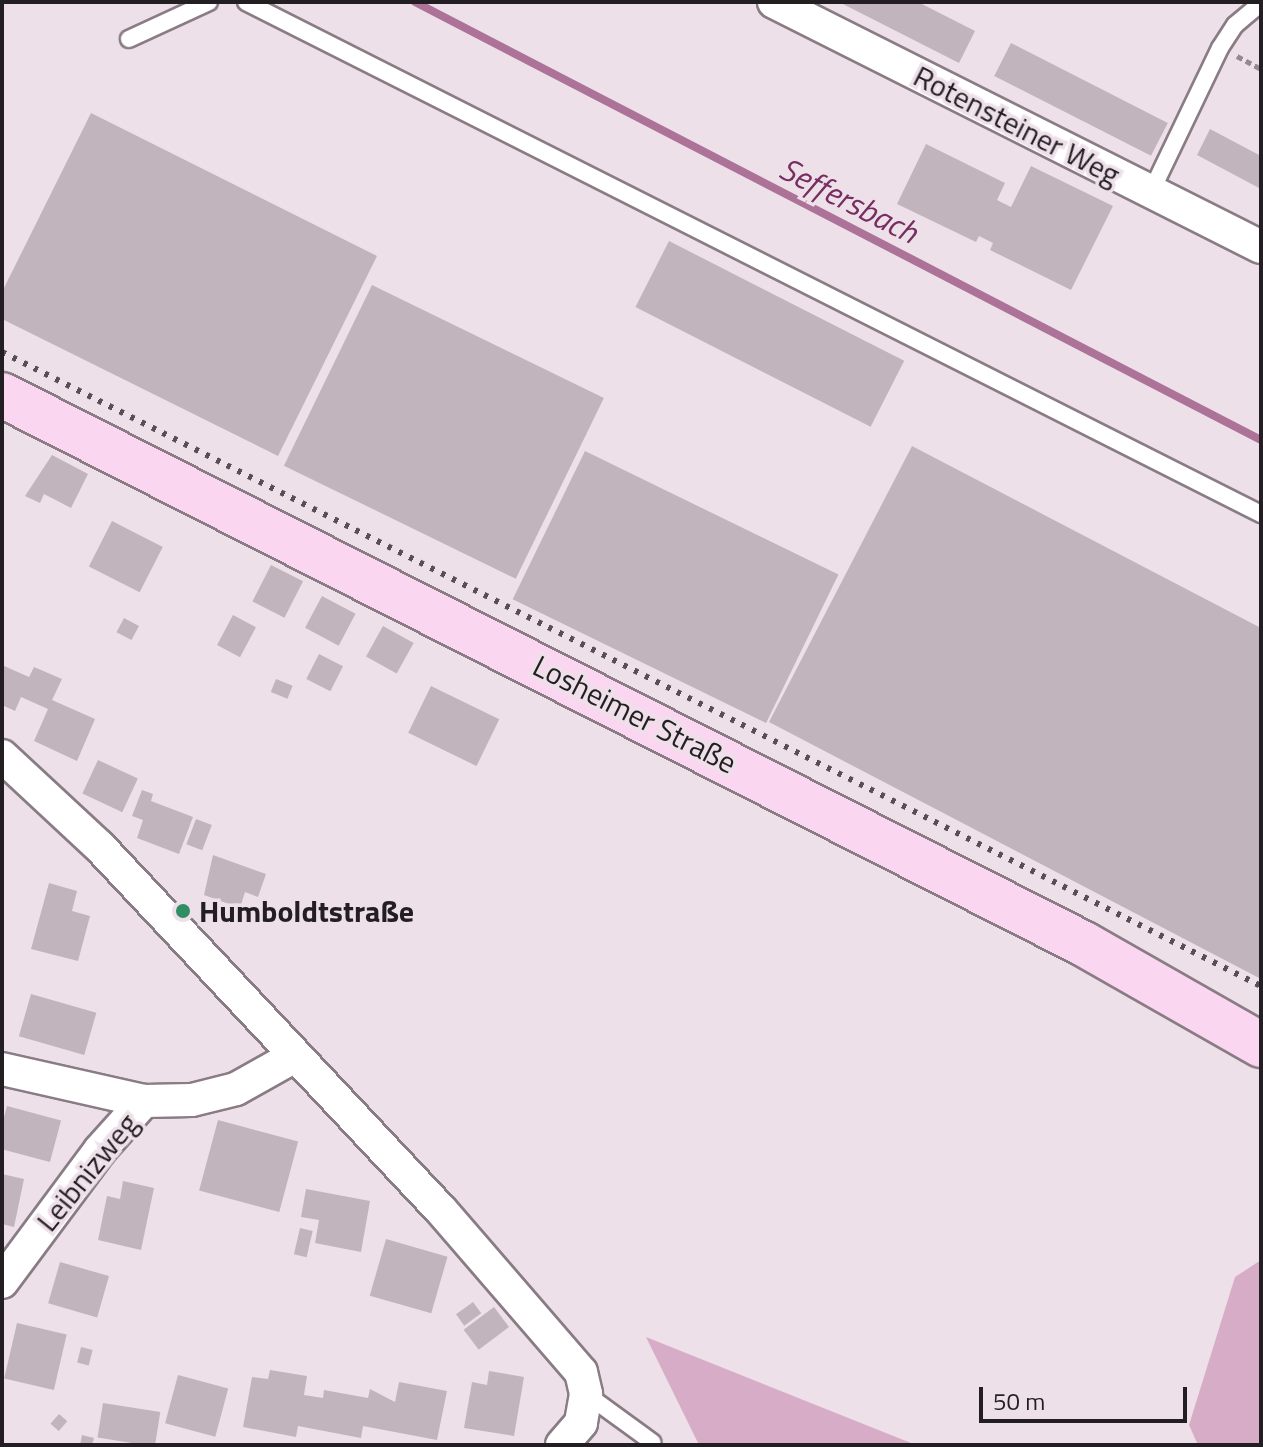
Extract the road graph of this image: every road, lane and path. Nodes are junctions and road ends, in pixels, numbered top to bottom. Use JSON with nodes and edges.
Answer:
{"nodes":[{"id":1,"x":209,"y":2,"type":"edge"},
{"id":2,"x":246,"y":2,"type":"edge"},
{"id":3,"x":774,"y":2,"type":"edge"},
{"id":4,"x":1261,"y":3,"type":"edge"},
{"id":5,"x":129,"y":39,"type":"dead end"},
{"id":6,"x":1151,"y":192,"type":"junction"},
{"id":7,"x":1261,"y":247,"type":"edge"},
{"id":8,"x":2,"y":395,"type":"edge"},
{"id":9,"x":1261,"y":514,"type":"edge"},
{"id":10,"x":2,"y":756,"type":"edge"},
{"id":11,"x":1261,"y":1045,"type":"edge"},
{"id":12,"x":295,"y":1056,"type":"junction"},
{"id":13,"x":2,"y":1069,"type":"edge"},
{"id":14,"x":144,"y":1101,"type":"junction"},
{"id":15,"x":2,"y":1282,"type":"edge"},
{"id":16,"x":586,"y":1394,"type":"junction"},
{"id":17,"x":652,"y":1442,"type":"dead end"},
{"id":18,"x":562,"y":1445,"type":"edge"}],
"edges":[{"from":1,"to":5,"type":"lane"},
{"from":2,"to":9,"type":"lane"},
{"from":3,"to":6,"type":"street","name":"Rotensteiner Weg"},
{"from":4,"to":6,"type":"lane"},
{"from":6,"to":7,"type":"street","name":"Rotensteiner Weg"},
{"from":8,"to":11,"type":"main road","name":"Losheimer Straße"},
{"from":10,"to":12,"type":"street"},
{"from":12,"to":14,"type":"street"},
{"from":12,"to":16,"type":"street"},
{"from":13,"to":14,"type":"street"},
{"from":14,"to":15,"type":"street","name":"Leibnizweg"},
{"from":16,"to":17,"type":"lane"},
{"from":16,"to":18,"type":"street"}]}
